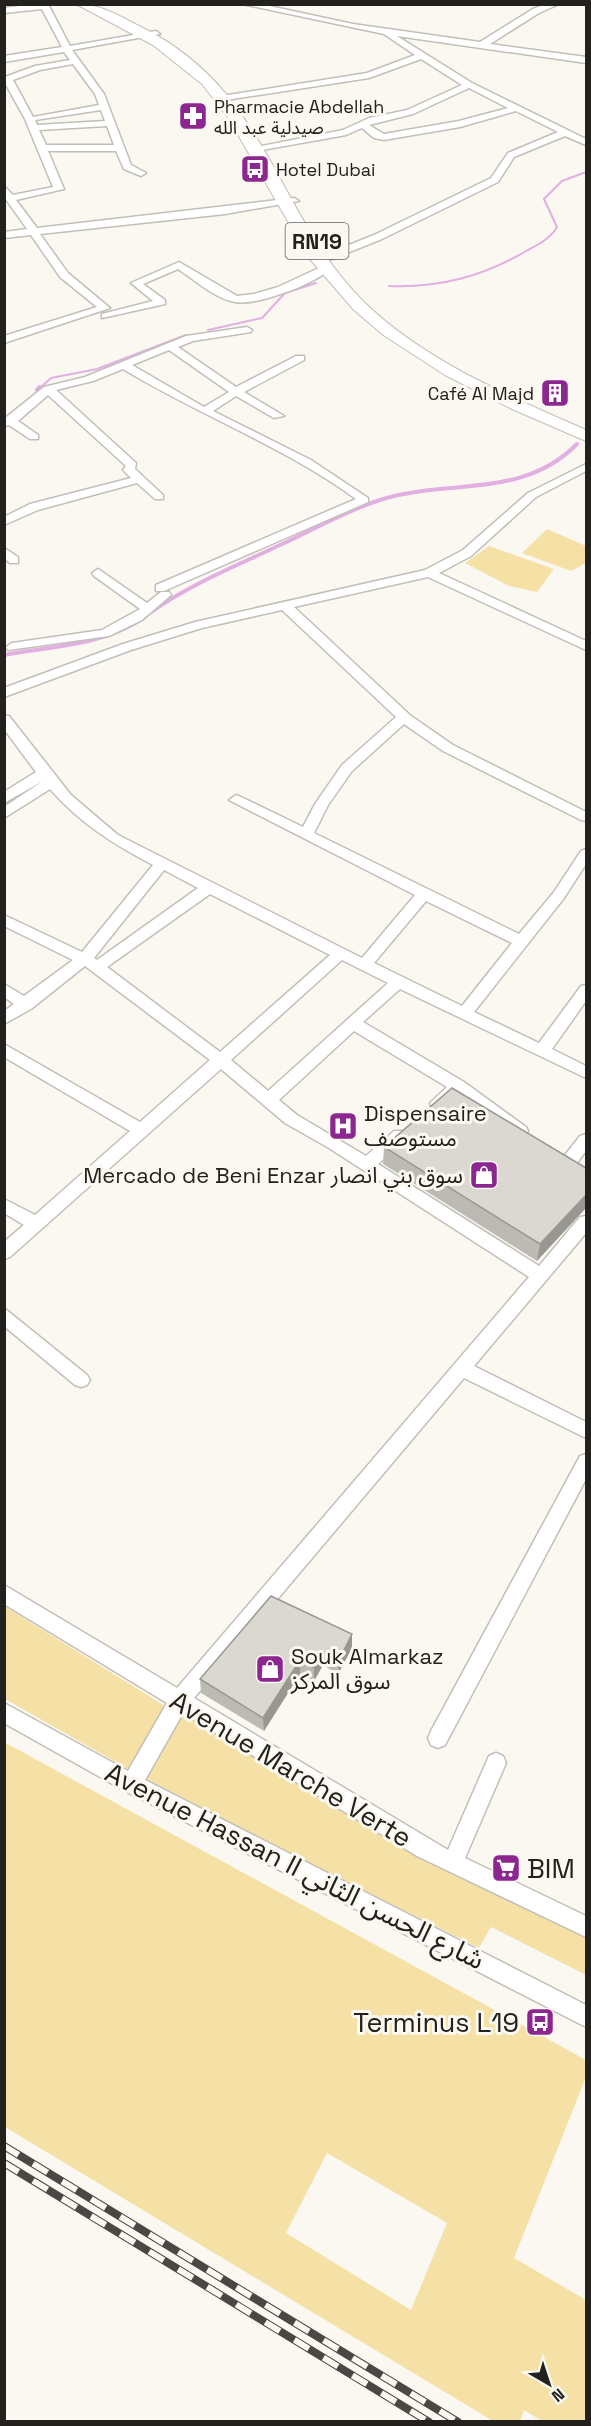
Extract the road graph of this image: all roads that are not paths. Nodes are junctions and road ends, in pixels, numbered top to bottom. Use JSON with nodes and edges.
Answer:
{"nodes":[{"id":1,"x":82,"y":4,"type":"edge"},
{"id":2,"x":97,"y":4,"type":"edge"},
{"id":3,"x":246,"y":4,"type":"edge"},
{"id":4,"x":555,"y":4,"type":"edge"},
{"id":5,"x":44,"y":5,"type":"edge"},
{"id":6,"x":4,"y":11,"type":"edge"},
{"id":7,"x":385,"y":32,"type":"junction"},
{"id":8,"x":152,"y":35,"type":"junction"},
{"id":9,"x":480,"y":46,"type":"junction"},
{"id":10,"x":68,"y":51,"type":"junction"},
{"id":11,"x":420,"y":56,"type":"junction"},
{"id":12,"x":4,"y":59,"type":"edge"},
{"id":13,"x":586,"y":60,"type":"edge"},
{"id":14,"x":76,"y":61,"type":"junction"},
{"id":15,"x":6,"y":81,"type":"edge"},
{"id":16,"x":470,"y":85,"type":"junction"},
{"id":17,"x":228,"y":99,"type":"junction"},
{"id":18,"x":104,"y":107,"type":"junction"},
{"id":19,"x":517,"y":108,"type":"junction"},
{"id":20,"x":31,"y":123,"type":"junction"},
{"id":21,"x":110,"y":123,"type":"junction"},
{"id":22,"x":363,"y":124,"type":"junction"},
{"id":23,"x":566,"y":132,"type":"junction"},
{"id":24,"x":586,"y":142,"type":"edge"},
{"id":25,"x":41,"y":148,"type":"junction"},
{"id":26,"x":120,"y":148,"type":"junction"},
{"id":27,"x":260,"y":149,"type":"junction"},
{"id":28,"x":141,"y":173,"type":"dead end"},
{"id":29,"x":7,"y":193,"type":"edge"},
{"id":30,"x":289,"y":202,"type":"junction"},
{"id":31,"x":33,"y":232,"type":"junction"},
{"id":32,"x":4,"y":235,"type":"edge"},
{"id":33,"x":324,"y":262,"type":"junction"},
{"id":34,"x":106,"y":316,"type":"dead end"},
{"id":35,"x":247,"y":330,"type":"dead end"},
{"id":36,"x":4,"y":340,"type":"edge"},
{"id":37,"x":172,"y":347,"type":"junction"},
{"id":38,"x":423,"y":348,"type":"junction"},
{"id":39,"x":300,"y":358,"type":"dead end"},
{"id":40,"x":124,"y":365,"type":"junction"},
{"id":41,"x":48,"y":389,"type":"junction"},
{"id":42,"x":237,"y":391,"type":"junction"},
{"id":43,"x":205,"y":411,"type":"junction"},
{"id":44,"x":279,"y":416,"type":"dead end"},
{"id":45,"x":8,"y":422,"type":"edge"},
{"id":46,"x":586,"y":427,"type":"edge"},
{"id":47,"x":586,"y":436,"type":"edge"},
{"id":48,"x":34,"y":437,"type":"dead end"},
{"id":49,"x":586,"y":467,"type":"edge"},
{"id":50,"x":140,"y":479,"type":"junction"},
{"id":51,"x":159,"y":497,"type":"dead end"},
{"id":52,"x":4,"y":522,"type":"edge"},
{"id":53,"x":98,"y":573,"type":"dead end"},
{"id":54,"x":429,"y":573,"type":"junction"},
{"id":55,"x":284,"y":605,"type":"junction"},
{"id":56,"x":147,"y":609,"type":"junction"},
{"id":57,"x":586,"y":646,"type":"edge"},
{"id":58,"x":12,"y":647,"type":"dead end"},
{"id":59,"x":4,"y":693,"type":"edge"},
{"id":60,"x":404,"y":717,"type":"junction"},
{"id":61,"x":4,"y":719,"type":"edge"},
{"id":62,"x":46,"y":778,"type":"junction"},
{"id":63,"x":4,"y":800,"type":"edge"},
{"id":64,"x":236,"y":800,"type":"dead end"},
{"id":65,"x":4,"y":814,"type":"edge"},
{"id":66,"x":586,"y":817,"type":"edge"},
{"id":67,"x":306,"y":835,"type":"junction"},
{"id":68,"x":585,"y":859,"type":"edge"},
{"id":69,"x":162,"y":863,"type":"junction"},
{"id":70,"x":209,"y":887,"type":"junction"},
{"id":71,"x":424,"y":894,"type":"junction"},
{"id":72,"x":4,"y":920,"type":"edge"},
{"id":73,"x":522,"y":942,"type":"junction"},
{"id":74,"x":340,"y":954,"type":"junction"},
{"id":75,"x":91,"y":963,"type":"junction"},
{"id":76,"x":364,"y":965,"type":"junction"},
{"id":77,"x":398,"y":982,"type":"junction"},
{"id":78,"x":4,"y":989,"type":"edge"},
{"id":79,"x":586,"y":990,"type":"edge"},
{"id":80,"x":26,"y":1005,"type":"junction"},
{"id":81,"x":464,"y":1014,"type":"junction"},
{"id":82,"x":4,"y":1019,"type":"edge"},
{"id":83,"x":352,"y":1023,"type":"junction"},
{"id":84,"x":4,"y":1050,"type":"edge"},
{"id":85,"x":542,"y":1051,"type":"junction"},
{"id":86,"x":222,"y":1062,"type":"junction"},
{"id":87,"x":586,"y":1072,"type":"edge"},
{"id":88,"x":458,"y":1086,"type":"junction"},
{"id":89,"x":268,"y":1100,"type":"junction"},
{"id":90,"x":425,"y":1114,"type":"edge"},
{"id":91,"x":409,"y":1128,"type":"edge"},
{"id":92,"x":143,"y":1131,"type":"junction"},
{"id":93,"x":534,"y":1140,"type":"edge"},
{"id":94,"x":586,"y":1140,"type":"edge"},
{"id":95,"x":550,"y":1152,"type":"edge"},
{"id":96,"x":367,"y":1164,"type":"junction"},
{"id":97,"x":4,"y":1205,"type":"edge"},
{"id":98,"x":586,"y":1222,"type":"edge"},
{"id":99,"x":36,"y":1224,"type":"junction"},
{"id":100,"x":4,"y":1252,"type":"edge"},
{"id":101,"x":540,"y":1275,"type":"junction"},
{"id":102,"x":4,"y":1316,"type":"edge"},
{"id":103,"x":461,"y":1368,"type":"junction"},
{"id":104,"x":81,"y":1380,"type":"dead end"},
{"id":105,"x":586,"y":1430,"type":"edge"},
{"id":106,"x":586,"y":1462,"type":"edge"},
{"id":107,"x":4,"y":1593,"type":"edge"},
{"id":108,"x":178,"y":1701,"type":"junction"},
{"id":109,"x":4,"y":1712,"type":"edge"},
{"id":110,"x":438,"y":1738,"type":"dead end"},
{"id":111,"x":496,"y":1763,"type":"dead end"},
{"id":112,"x":132,"y":1784,"type":"junction"},
{"id":113,"x":452,"y":1864,"type":"junction"},
{"id":114,"x":586,"y":1927,"type":"edge"},
{"id":115,"x":586,"y":2016,"type":"edge"}],
"edges":[{"from":1,"to":8,"type":"highway","number":"RN19"},
{"from":2,"to":8,"type":"highway","number":"RN19"},
{"from":3,"to":7,"type":"street"},
{"from":4,"to":9,"type":"street"},
{"from":5,"to":6,"type":"street"},
{"from":5,"to":10,"type":"street"},
{"from":7,"to":9,"type":"street"},
{"from":7,"to":11,"type":"street"},
{"from":8,"to":10,"type":"street"},
{"from":8,"to":17,"type":"highway","number":"RN19"},
{"from":9,"to":13,"type":"street"},
{"from":10,"to":12,"type":"street"},
{"from":10,"to":14,"type":"street"},
{"from":11,"to":16,"type":"street"},
{"from":11,"to":17,"type":"street"},
{"from":14,"to":15,"type":"street"},
{"from":14,"to":18,"type":"street"},
{"from":15,"to":20,"type":"street"},
{"from":16,"to":19,"type":"street"},
{"from":16,"to":22,"type":"street"},
{"from":17,"to":27,"type":"highway","number":"RN19"},
{"from":18,"to":20,"type":"street"},
{"from":18,"to":21,"type":"street"},
{"from":19,"to":22,"type":"street"},
{"from":19,"to":23,"type":"street"},
{"from":20,"to":21,"type":"street"},
{"from":20,"to":25,"type":"street"},
{"from":21,"to":26,"type":"street"},
{"from":22,"to":27,"type":"street"},
{"from":23,"to":24,"type":"street"},
{"from":23,"to":33,"type":"street"},
{"from":25,"to":26,"type":"street"},
{"from":25,"to":29,"type":"street"},
{"from":26,"to":28,"type":"street"},
{"from":27,"to":30,"type":"highway","number":"RN19"},
{"from":29,"to":31,"type":"street"},
{"from":30,"to":31,"type":"street"},
{"from":30,"to":33,"type":"highway","number":"RN19"},
{"from":31,"to":32,"type":"street"},
{"from":31,"to":36,"type":"street"},
{"from":33,"to":34,"type":"street"},
{"from":33,"to":38,"type":"highway","number":"RN19"},
{"from":35,"to":37,"type":"street"},
{"from":37,"to":40,"type":"street"},
{"from":37,"to":42,"type":"street"},
{"from":38,"to":46,"type":"highway","number":"RN19"},
{"from":38,"to":47,"type":"highway","number":"RN19"},
{"from":39,"to":42,"type":"street"},
{"from":40,"to":41,"type":"street"},
{"from":40,"to":43,"type":"street"},
{"from":41,"to":45,"type":"street"},
{"from":41,"to":50,"type":"street"},
{"from":42,"to":43,"type":"street"},
{"from":42,"to":44,"type":"street"},
{"from":43,"to":56,"type":"street"},
{"from":45,"to":48,"type":"street"},
{"from":49,"to":54,"type":"street"},
{"from":50,"to":51,"type":"street"},
{"from":50,"to":52,"type":"street"},
{"from":53,"to":56,"type":"street"},
{"from":54,"to":55,"type":"street"},
{"from":54,"to":57,"type":"street"},
{"from":55,"to":59,"type":"street"},
{"from":55,"to":60,"type":"street"},
{"from":56,"to":58,"type":"street"},
{"from":60,"to":66,"type":"street"},
{"from":60,"to":67,"type":"street"},
{"from":61,"to":62,"type":"street"},
{"from":62,"to":63,"type":"street"},
{"from":62,"to":65,"type":"street"},
{"from":62,"to":69,"type":"street"},
{"from":64,"to":67,"type":"street"},
{"from":67,"to":71,"type":"street"},
{"from":68,"to":73,"type":"street"},
{"from":69,"to":70,"type":"street"},
{"from":69,"to":75,"type":"street"},
{"from":70,"to":74,"type":"street"},
{"from":70,"to":75,"type":"street"},
{"from":71,"to":73,"type":"street"},
{"from":71,"to":76,"type":"street"},
{"from":72,"to":75,"type":"street"},
{"from":73,"to":81,"type":"street"},
{"from":74,"to":76,"type":"street"},
{"from":74,"to":86,"type":"street"},
{"from":75,"to":80,"type":"street"},
{"from":75,"to":86,"type":"street"},
{"from":76,"to":77,"type":"street"},
{"from":77,"to":81,"type":"street"},
{"from":77,"to":83,"type":"street"},
{"from":78,"to":80,"type":"street"},
{"from":79,"to":85,"type":"street"},
{"from":80,"to":82,"type":"street"},
{"from":81,"to":85,"type":"street"},
{"from":83,"to":88,"type":"street"},
{"from":83,"to":89,"type":"street"},
{"from":84,"to":92,"type":"street"},
{"from":85,"to":87,"type":"street"},
{"from":86,"to":89,"type":"street"},
{"from":86,"to":92,"type":"street"},
{"from":88,"to":90,"type":"street"},
{"from":88,"to":93,"type":"street"},
{"from":89,"to":96,"type":"street"},
{"from":91,"to":96,"type":"street"},
{"from":92,"to":99,"type":"street"},
{"from":94,"to":95,"type":"street"},
{"from":96,"to":101,"type":"street"},
{"from":97,"to":99,"type":"street"},
{"from":98,"to":101,"type":"street"},
{"from":99,"to":100,"type":"street"},
{"from":101,"to":103,"type":"street"},
{"from":102,"to":104,"type":"street"},
{"from":103,"to":105,"type":"street"},
{"from":103,"to":108,"type":"street"},
{"from":106,"to":110,"type":"street"},
{"from":107,"to":108,"type":"street","name":"Avenue Marche Verte"},
{"from":108,"to":112,"type":"street"},
{"from":108,"to":113,"type":"street","name":"Avenue Marche Verte"},
{"from":109,"to":112,"type":"street","name":"Avenue Hassan II شارع الحسن الثاني"},
{"from":111,"to":113,"type":"street"},
{"from":112,"to":115,"type":"street","name":"Avenue Hassan II شارع الحسن الثاني"},
{"from":113,"to":114,"type":"street","name":"Avenue Marche Verte"}]}
